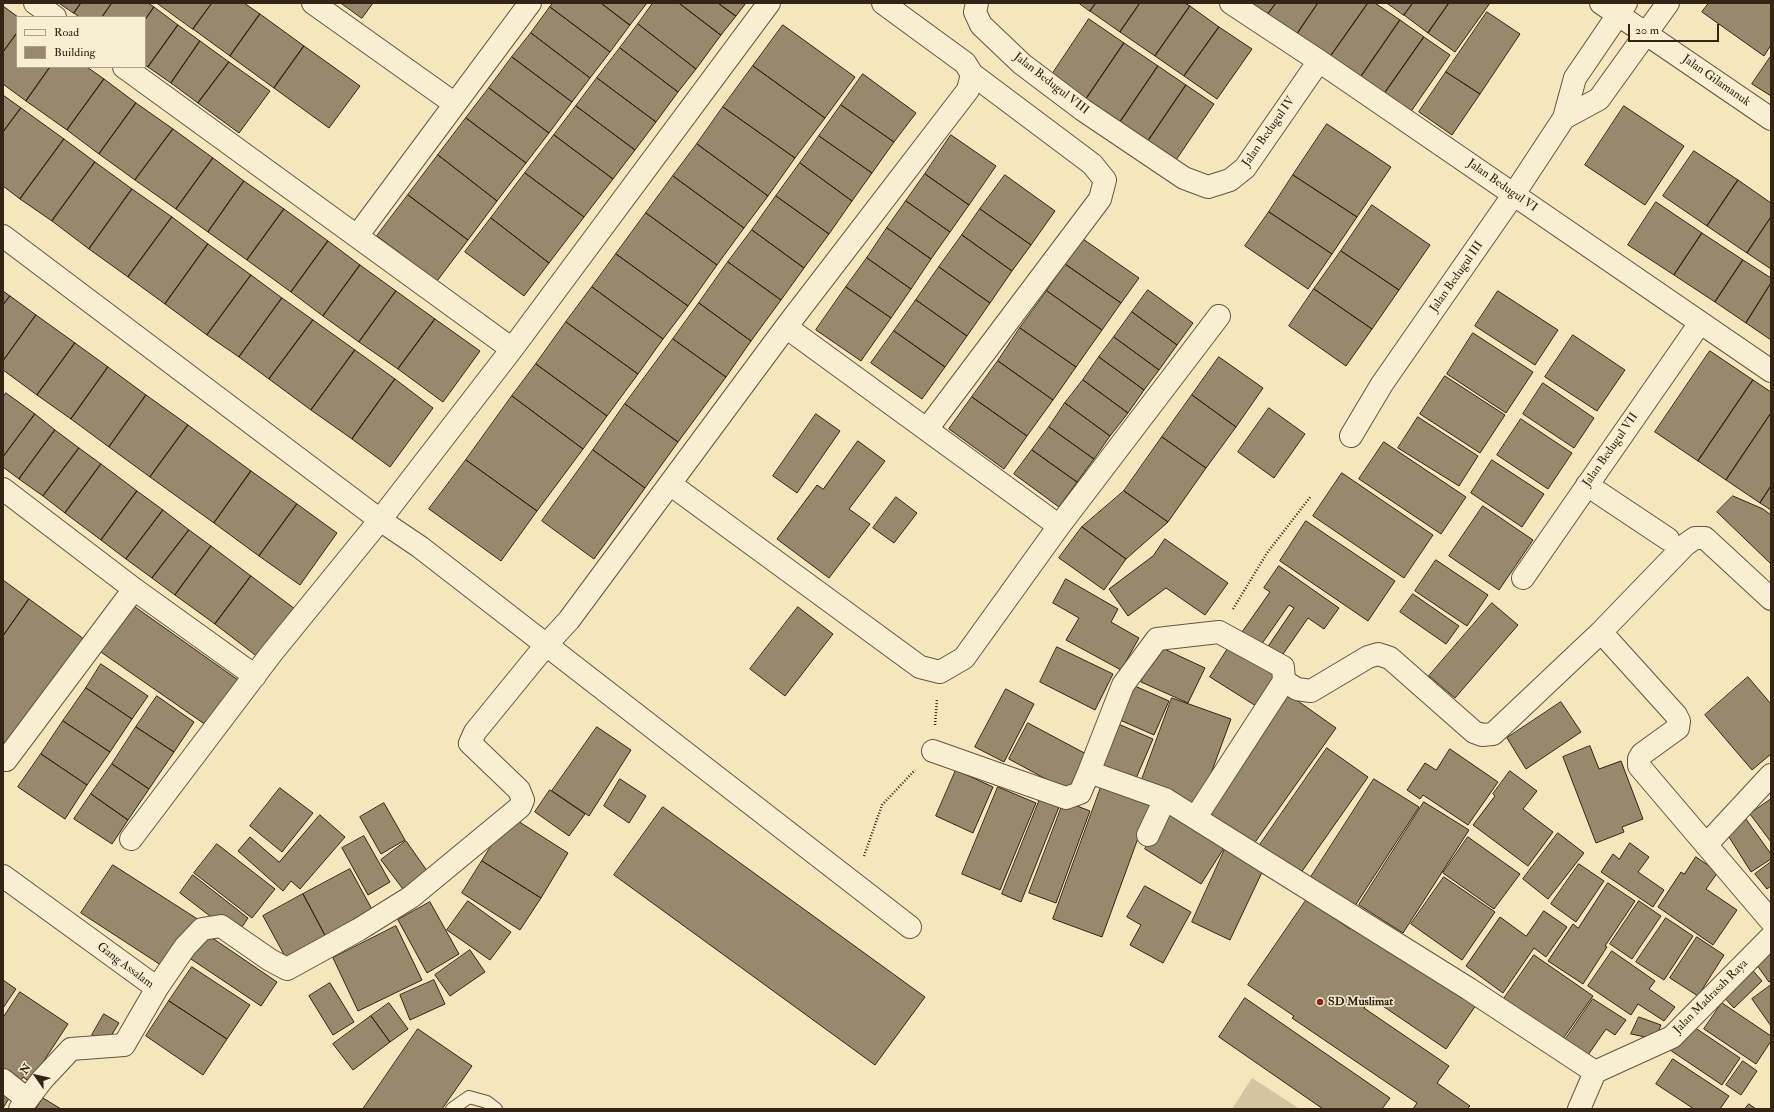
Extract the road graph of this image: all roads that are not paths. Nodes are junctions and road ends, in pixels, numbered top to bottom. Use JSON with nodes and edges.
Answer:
{"nodes":[{"id":1,"x":35,"y":3,"type":"edge"},
{"id":2,"x":313,"y":3,"type":"edge"},
{"id":3,"x":530,"y":3,"type":"edge"},
{"id":4,"x":769,"y":3,"type":"edge"},
{"id":5,"x":883,"y":3,"type":"edge"},
{"id":6,"x":977,"y":3,"type":"edge"},
{"id":7,"x":1231,"y":3,"type":"edge"},
{"id":8,"x":1668,"y":3,"type":"edge"},
{"id":9,"x":1615,"y":7,"type":"edge"},
{"id":10,"x":54,"y":16,"type":"edge"},
{"id":11,"x":1647,"y":33,"type":"junction"},
{"id":12,"x":1319,"y":61,"type":"junction"},
{"id":13,"x":125,"y":68,"type":"edge"},
{"id":14,"x":972,"y":74,"type":"junction"},
{"id":15,"x":455,"y":104,"type":"junction"},
{"id":16,"x":1564,"y":118,"type":"junction"},
{"id":17,"x":1771,"y":119,"type":"edge"},
{"id":18,"x":1144,"y":152,"type":"joint"},
{"id":19,"x":1514,"y":194,"type":"junction"},
{"id":20,"x":3,"y":236,"type":"edge"},
{"id":21,"x":356,"y":236,"type":"junction"},
{"id":22,"x":1219,"y":316,"type":"dead end"},
{"id":23,"x":1700,"y":323,"type":"junction"},
{"id":24,"x":786,"y":327,"type":"junction"},
{"id":25,"x":512,"y":349,"type":"junction"},
{"id":26,"x":1771,"y":371,"type":"edge"},
{"id":27,"x":927,"y":429,"type":"junction"},
{"id":28,"x":1351,"y":436,"type":"dead end"},
{"id":29,"x":670,"y":484,"type":"junction"},
{"id":30,"x":1587,"y":485,"type":"junction"},
{"id":31,"x":3,"y":489,"type":"edge"},
{"id":32,"x":380,"y":520,"type":"junction"},
{"id":33,"x":1059,"y":526,"type":"junction"},
{"id":34,"x":1668,"y":539,"type":"dead end"},
{"id":35,"x":1523,"y":578,"type":"dead end"},
{"id":36,"x":134,"y":589,"type":"junction"},
{"id":37,"x":1771,"y":599,"type":"edge"},
{"id":38,"x":1601,"y":632,"type":"junction"},
{"id":39,"x":546,"y":645,"type":"junction"},
{"id":40,"x":255,"y":676,"type":"junction"},
{"id":41,"x":1284,"y":681,"type":"junction"},
{"id":42,"x":933,"y":751,"type":"road end"},
{"id":43,"x":6,"y":760,"type":"dead end"},
{"id":44,"x":1089,"y":772,"type":"junction"},
{"id":45,"x":1771,"y":775,"type":"edge"},
{"id":46,"x":1165,"y":799,"type":"junction"},
{"id":47,"x":1196,"y":817,"type":"junction"},
{"id":48,"x":1148,"y":835,"type":"dead end"},
{"id":49,"x":131,"y":839,"type":"dead end"},
{"id":50,"x":1706,"y":845,"type":"junction"},
{"id":51,"x":3,"y":876,"type":"edge"},
{"id":52,"x":1771,"y":921,"type":"edge"},
{"id":53,"x":910,"y":927,"type":"dead end"},
{"id":54,"x":1771,"y":937,"type":"edge"},
{"id":55,"x":156,"y":988,"type":"junction"},
{"id":56,"x":1595,"y":1072,"type":"junction"},
{"id":57,"x":3,"y":1080,"type":"edge"},
{"id":58,"x":24,"y":1104,"type":"edge"},
{"id":59,"x":452,"y":1109,"type":"edge"},
{"id":60,"x":496,"y":1109,"type":"edge"},
{"id":61,"x":1579,"y":1109,"type":"edge"}],
"edges":[{"from":1,"to":10,"type":"street"},
{"from":2,"to":15,"type":"street"},
{"from":3,"to":15,"type":"street"},
{"from":4,"to":25,"type":"street"},
{"from":5,"to":14,"type":"street"},
{"from":6,"to":18,"type":"street","name":"Jalan Bedugul VIII"},
{"from":7,"to":12,"type":"street","name":"Jalan Bedugul VI"},
{"from":8,"to":11,"type":"street","name":"Jalan Bedugul III"},
{"from":9,"to":11,"type":"street","name":"Jalan Gilamanuk"},
{"from":9,"to":16,"type":"street","name":"Jalan Bedugul III"},
{"from":11,"to":16,"type":"street","name":"Jalan Bedugul III"},
{"from":11,"to":17,"type":"street","name":"Jalan Gilamanuk"},
{"from":12,"to":18,"type":"street","name":"Jalan Bedugul IV"},
{"from":12,"to":19,"type":"street","name":"Jalan Bedugul VI"},
{"from":13,"to":21,"type":"street"},
{"from":14,"to":24,"type":"street"},
{"from":14,"to":27,"type":"street"},
{"from":15,"to":21,"type":"street"},
{"from":16,"to":19,"type":"street","name":"Jalan Bedugul III"},
{"from":19,"to":23,"type":"street","name":"Jalan Bedugul VI"},
{"from":19,"to":28,"type":"street","name":"Jalan Bedugul III"},
{"from":20,"to":32,"type":"street"},
{"from":21,"to":25,"type":"street"},
{"from":22,"to":33,"type":"street"},
{"from":23,"to":26,"type":"street","name":"Jalan Bedugul VI"},
{"from":23,"to":30,"type":"street","name":"Jalan Bedugul VII"},
{"from":24,"to":27,"type":"street"},
{"from":24,"to":29,"type":"street"},
{"from":25,"to":32,"type":"street"},
{"from":27,"to":33,"type":"street"},
{"from":29,"to":33,"type":"street"},
{"from":29,"to":39,"type":"street"},
{"from":30,"to":34,"type":"street"},
{"from":30,"to":35,"type":"street","name":"Jalan Bedugul VII"},
{"from":31,"to":36,"type":"street"},
{"from":32,"to":39,"type":"street"},
{"from":32,"to":40,"type":"street"},
{"from":36,"to":40,"type":"street"},
{"from":36,"to":43,"type":"street"},
{"from":37,"to":38,"type":"street"},
{"from":38,"to":41,"type":"street"},
{"from":38,"to":50,"type":"street"},
{"from":39,"to":53,"type":"street"},
{"from":39,"to":55,"type":"street"},
{"from":40,"to":49,"type":"street"},
{"from":41,"to":44,"type":"street"},
{"from":41,"to":47,"type":"street"},
{"from":42,"to":44,"type":"street"},
{"from":44,"to":46,"type":"street"},
{"from":45,"to":50,"type":"street"},
{"from":46,"to":47,"type":"street"},
{"from":46,"to":48,"type":"street"},
{"from":47,"to":56,"type":"street"},
{"from":50,"to":52,"type":"street"},
{"from":51,"to":55,"type":"street","name":"Gang Assalam"},
{"from":54,"to":56,"type":"street","name":"Jalan Madrasah Raya"},
{"from":55,"to":58,"type":"street","name":"Gang Assalam"},
{"from":56,"to":61,"type":"street"},
{"from":57,"to":58,"type":"street","name":"Gang Assalam"},
{"from":59,"to":60,"type":"lane"}]}
